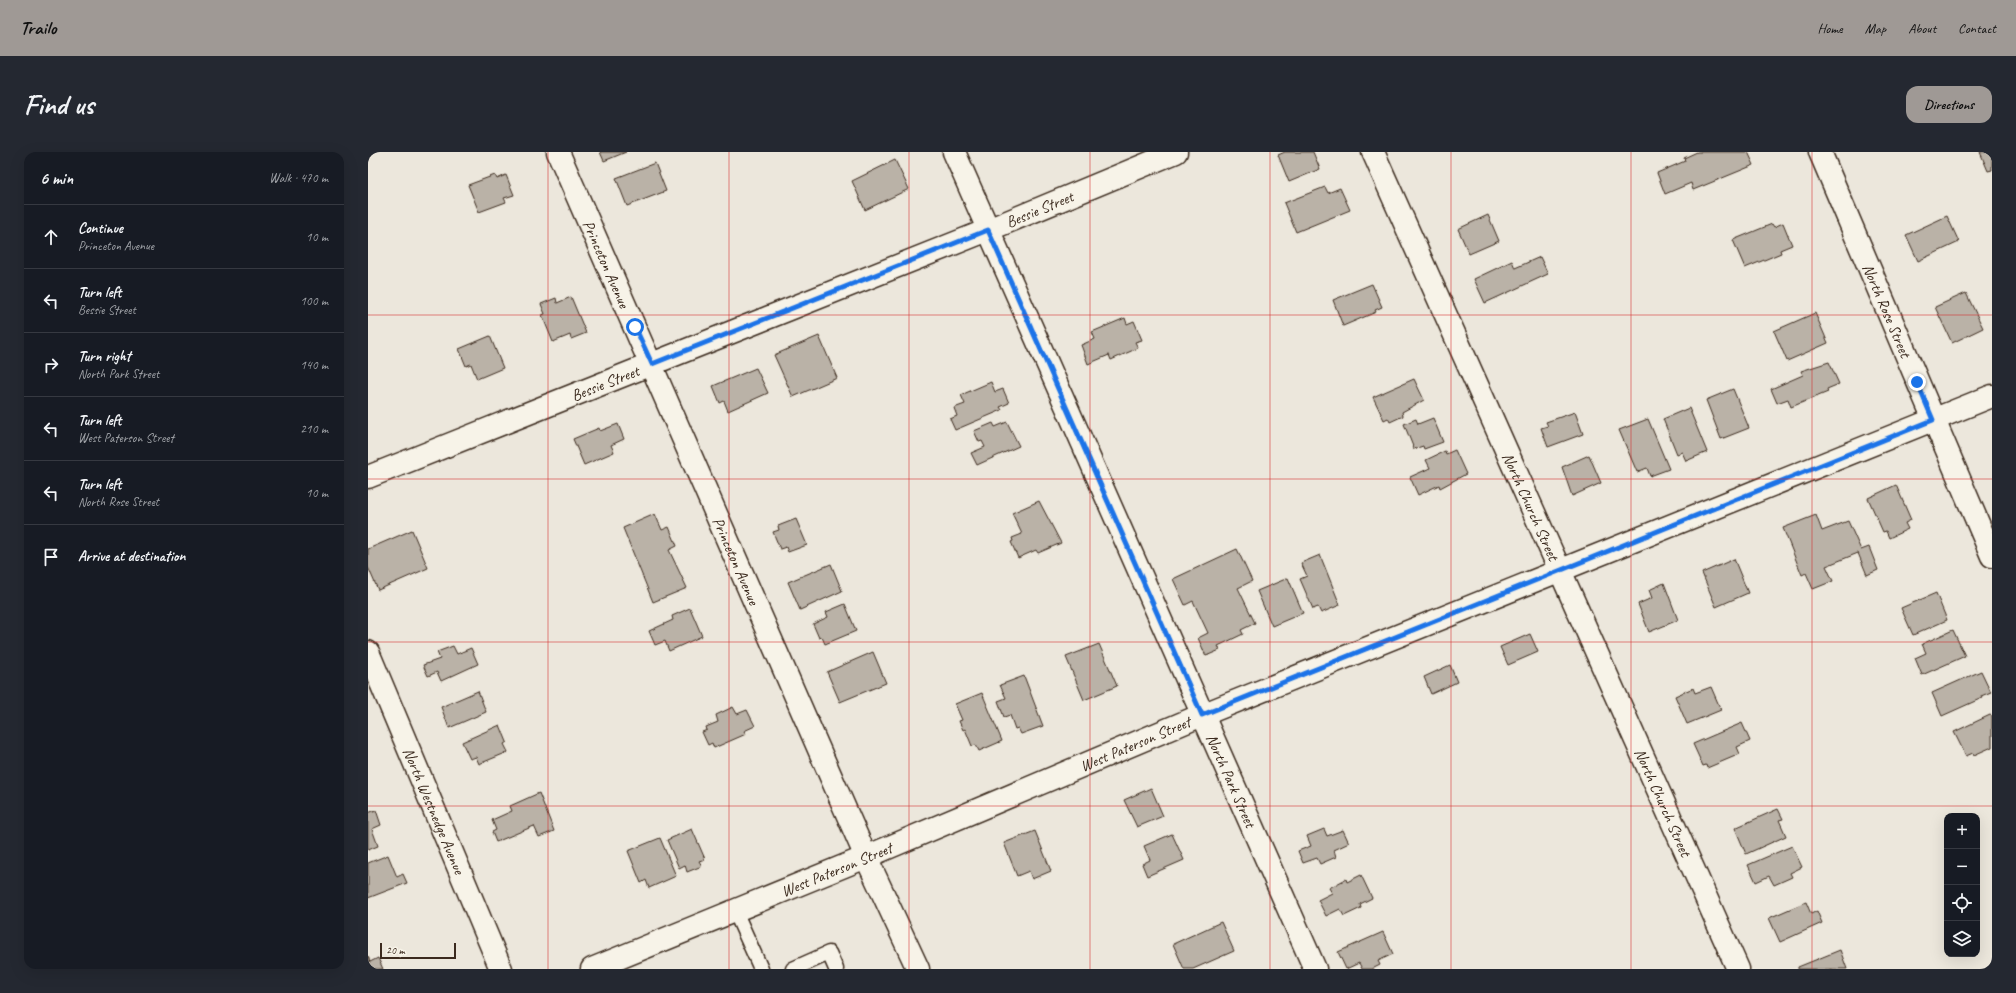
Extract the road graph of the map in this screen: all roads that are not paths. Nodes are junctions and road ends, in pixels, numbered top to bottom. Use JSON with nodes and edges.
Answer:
{"nodes":[{"id":1,"x":558,"y":152,"type":"edge"},
{"id":2,"x":954,"y":152,"type":"edge"},
{"id":3,"x":1176,"y":152,"type":"edge"},
{"id":4,"x":1373,"y":152,"type":"edge"},
{"id":5,"x":1820,"y":152,"type":"edge"},
{"id":6,"x":988,"y":230,"type":"junction"},
{"id":7,"x":652,"y":364,"type":"junction"},
{"id":8,"x":1992,"y":396,"type":"edge"},
{"id":9,"x":1933,"y":420,"type":"junction"},
{"id":10,"x":368,"y":477,"type":"edge"},
{"id":11,"x":1992,"y":556,"type":"edge"},
{"id":12,"x":1560,"y":570,"type":"junction"},
{"id":13,"x":368,"y":652,"type":"edge"},
{"id":14,"x":1202,"y":715,"type":"junction"},
{"id":15,"x":866,"y":857,"type":"junction"},
{"id":16,"x":736,"y":910,"type":"junction"},
{"id":17,"x":501,"y":969,"type":"edge"},
{"id":18,"x":592,"y":969,"type":"edge"},
{"id":19,"x":761,"y":969,"type":"edge"},
{"id":20,"x":793,"y":969,"type":"edge"},
{"id":21,"x":836,"y":969,"type":"edge"},
{"id":22,"x":918,"y":969,"type":"edge"},
{"id":23,"x":1315,"y":969,"type":"edge"},
{"id":24,"x":1738,"y":969,"type":"edge"}],
"edges":[{"from":1,"to":7,"type":"street","name":"Princeton Avenue"},
{"from":2,"to":6,"type":"street","name":"North Park Street"},
{"from":3,"to":6,"type":"street","name":"Bessie Street"},
{"from":4,"to":12,"type":"street","name":"North Church Street"},
{"from":5,"to":9,"type":"street","name":"North Rose Street"},
{"from":6,"to":7,"type":"street","name":"Bessie Street"},
{"from":6,"to":14,"type":"street","name":"North Park Street"},
{"from":7,"to":10,"type":"street","name":"Bessie Street"},
{"from":7,"to":15,"type":"street","name":"Princeton Avenue"},
{"from":8,"to":9,"type":"street","name":"West Paterson Street"},
{"from":9,"to":11,"type":"street","name":"North Rose Street"},
{"from":9,"to":12,"type":"street","name":"West Paterson Street"},
{"from":12,"to":14,"type":"street","name":"West Paterson Street"},
{"from":12,"to":24,"type":"street","name":"North Church Street"},
{"from":13,"to":17,"type":"street","name":"North Westnedge Avenue"},
{"from":14,"to":15,"type":"street","name":"West Paterson Street"},
{"from":14,"to":23,"type":"street","name":"North Park Street"},
{"from":15,"to":16,"type":"street","name":"West Paterson Street"},
{"from":15,"to":22,"type":"street","name":"Princeton Avenue"},
{"from":16,"to":18,"type":"street","name":"West Paterson Street"},
{"from":16,"to":19,"type":"lane"},
{"from":20,"to":21,"type":"lane"}]}
